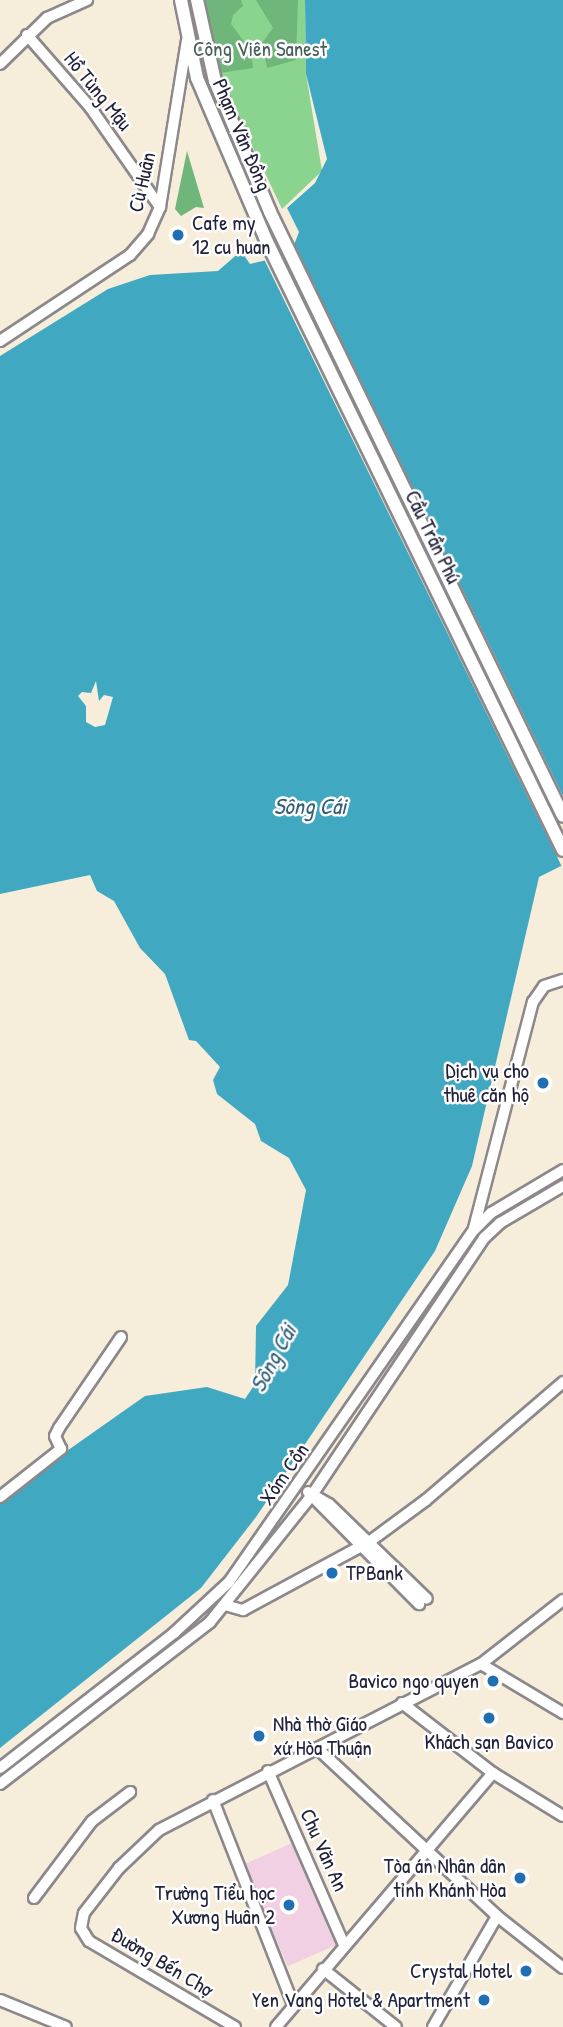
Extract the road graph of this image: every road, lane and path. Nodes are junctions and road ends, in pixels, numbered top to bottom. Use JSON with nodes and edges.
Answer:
{"nodes":[{"id":1,"x":62,"y":0,"type":"edge"},
{"id":2,"x":87,"y":0,"type":"edge"},
{"id":3,"x":181,"y":0,"type":"edge"},
{"id":4,"x":197,"y":0,"type":"edge"},
{"id":5,"x":55,"y":14,"type":"junction"},
{"id":6,"x":27,"y":35,"type":"junction"},
{"id":7,"x":187,"y":40,"type":"junction"},
{"id":8,"x":0,"y":64,"type":"edge"},
{"id":9,"x":200,"y":87,"type":"junction"},
{"id":10,"x":179,"y":94,"type":"junction"},
{"id":11,"x":160,"y":207,"type":"junction"},
{"id":12,"x":280,"y":235,"type":"joint"},
{"id":13,"x":267,"y":242,"type":"joint"},
{"id":14,"x":0,"y":341,"type":"edge"},
{"id":15,"x":563,"y":816,"type":"edge"},
{"id":16,"x":563,"y":850,"type":"edge"},
{"id":17,"x":563,"y":980,"type":"edge"},
{"id":18,"x":563,"y":1170,"type":"edge"},
{"id":19,"x":563,"y":1186,"type":"edge"},
{"id":20,"x":474,"y":1230,"type":"junction"},
{"id":21,"x":484,"y":1238,"type":"junction"},
{"id":22,"x":121,"y":1337,"type":"dead end"},
{"id":23,"x":563,"y":1382,"type":"edge"},
{"id":24,"x":300,"y":1486,"type":"junction"},
{"id":25,"x":312,"y":1494,"type":"junction"},
{"id":26,"x":0,"y":1497,"type":"edge"},
{"id":27,"x":365,"y":1544,"type":"junction"},
{"id":28,"x":563,"y":1600,"type":"edge"},
{"id":29,"x":423,"y":1602,"type":"dead end"},
{"id":30,"x":225,"y":1605,"type":"junction"},
{"id":31,"x":481,"y":1664,"type":"junction"},
{"id":32,"x":402,"y":1703,"type":"junction"},
{"id":33,"x":563,"y":1713,"type":"edge"},
{"id":34,"x":317,"y":1748,"type":"junction"},
{"id":35,"x":0,"y":1768,"type":"edge"},
{"id":36,"x":268,"y":1771,"type":"junction"},
{"id":37,"x":493,"y":1773,"type":"junction"},
{"id":38,"x":0,"y":1784,"type":"edge"},
{"id":39,"x":130,"y":1792,"type":"dead end"},
{"id":40,"x":213,"y":1800,"type":"junction"},
{"id":41,"x":563,"y":1816,"type":"edge"},
{"id":42,"x":427,"y":1850,"type":"junction"},
{"id":43,"x":34,"y":1898,"type":"dead end"},
{"id":44,"x":497,"y":1916,"type":"junction"},
{"id":45,"x":344,"y":1945,"type":"junction"},
{"id":46,"x":563,"y":1968,"type":"edge"},
{"id":47,"x":323,"y":1969,"type":"junction"},
{"id":48,"x":0,"y":2000,"type":"edge"},
{"id":49,"x":293,"y":2004,"type":"junction"},
{"id":50,"x":65,"y":2027,"type":"edge"},
{"id":51,"x":235,"y":2027,"type":"edge"},
{"id":52,"x":276,"y":2027,"type":"edge"},
{"id":53,"x":396,"y":2027,"type":"edge"},
{"id":54,"x":433,"y":2027,"type":"edge"}],
"edges":[{"from":1,"to":5,"type":"street"},
{"from":2,"to":5,"type":"street"},
{"from":3,"to":7,"type":"main road","name":"Phạm Văn Đồng"},
{"from":4,"to":12,"type":"main road","name":"Phạm Văn Đồng"},
{"from":5,"to":6,"type":"street"},
{"from":6,"to":8,"type":"street"},
{"from":6,"to":11,"type":"street","name":"Hồ Tùng Mậu"},
{"from":7,"to":9,"type":"main road","name":"Phạm Văn Đồng"},
{"from":7,"to":10,"type":"street","name":"Cù Huân"},
{"from":9,"to":10,"type":"street"},
{"from":9,"to":13,"type":"main road","name":"Phạm Văn Đồng"},
{"from":10,"to":11,"type":"street","name":"Cù Huân"},
{"from":11,"to":14,"type":"street","name":"Cù Huân"},
{"from":12,"to":15,"type":"main road","name":"Cầu Trần Phú"},
{"from":13,"to":16,"type":"main road","name":"Cầu Trần Phú"},
{"from":17,"to":20,"type":"street"},
{"from":18,"to":20,"type":"street","name":"Xóm Cồn"},
{"from":19,"to":21,"type":"street","name":"Xóm Cồn"},
{"from":20,"to":21,"type":"street"},
{"from":20,"to":24,"type":"street","name":"Xóm Cồn"},
{"from":21,"to":25,"type":"street","name":"Xóm Cồn"},
{"from":22,"to":26,"type":"street"},
{"from":23,"to":27,"type":"street"},
{"from":24,"to":25,"type":"street"},
{"from":24,"to":35,"type":"street","name":"Xóm Cồn"},
{"from":25,"to":27,"type":"street"},
{"from":25,"to":30,"type":"street","name":"Xóm Cồn"},
{"from":27,"to":29,"type":"street"},
{"from":27,"to":30,"type":"street"},
{"from":28,"to":31,"type":"street"},
{"from":30,"to":38,"type":"street","name":"Xóm Cồn"},
{"from":31,"to":32,"type":"street"},
{"from":31,"to":33,"type":"street"},
{"from":32,"to":34,"type":"street"},
{"from":32,"to":37,"type":"street"},
{"from":34,"to":36,"type":"street"},
{"from":34,"to":42,"type":"street"},
{"from":36,"to":40,"type":"street"},
{"from":36,"to":45,"type":"street","name":"Chu Văn An"},
{"from":37,"to":41,"type":"street"},
{"from":37,"to":42,"type":"street"},
{"from":39,"to":43,"type":"street"},
{"from":40,"to":49,"type":"street"},
{"from":40,"to":51,"type":"street","name":"Đường Bến Chợ"},
{"from":42,"to":44,"type":"street"},
{"from":42,"to":45,"type":"street"},
{"from":44,"to":46,"type":"street"},
{"from":44,"to":54,"type":"street"},
{"from":45,"to":47,"type":"street"},
{"from":47,"to":49,"type":"street"},
{"from":47,"to":53,"type":"street"},
{"from":48,"to":50,"type":"street"},
{"from":49,"to":52,"type":"street"}]}
